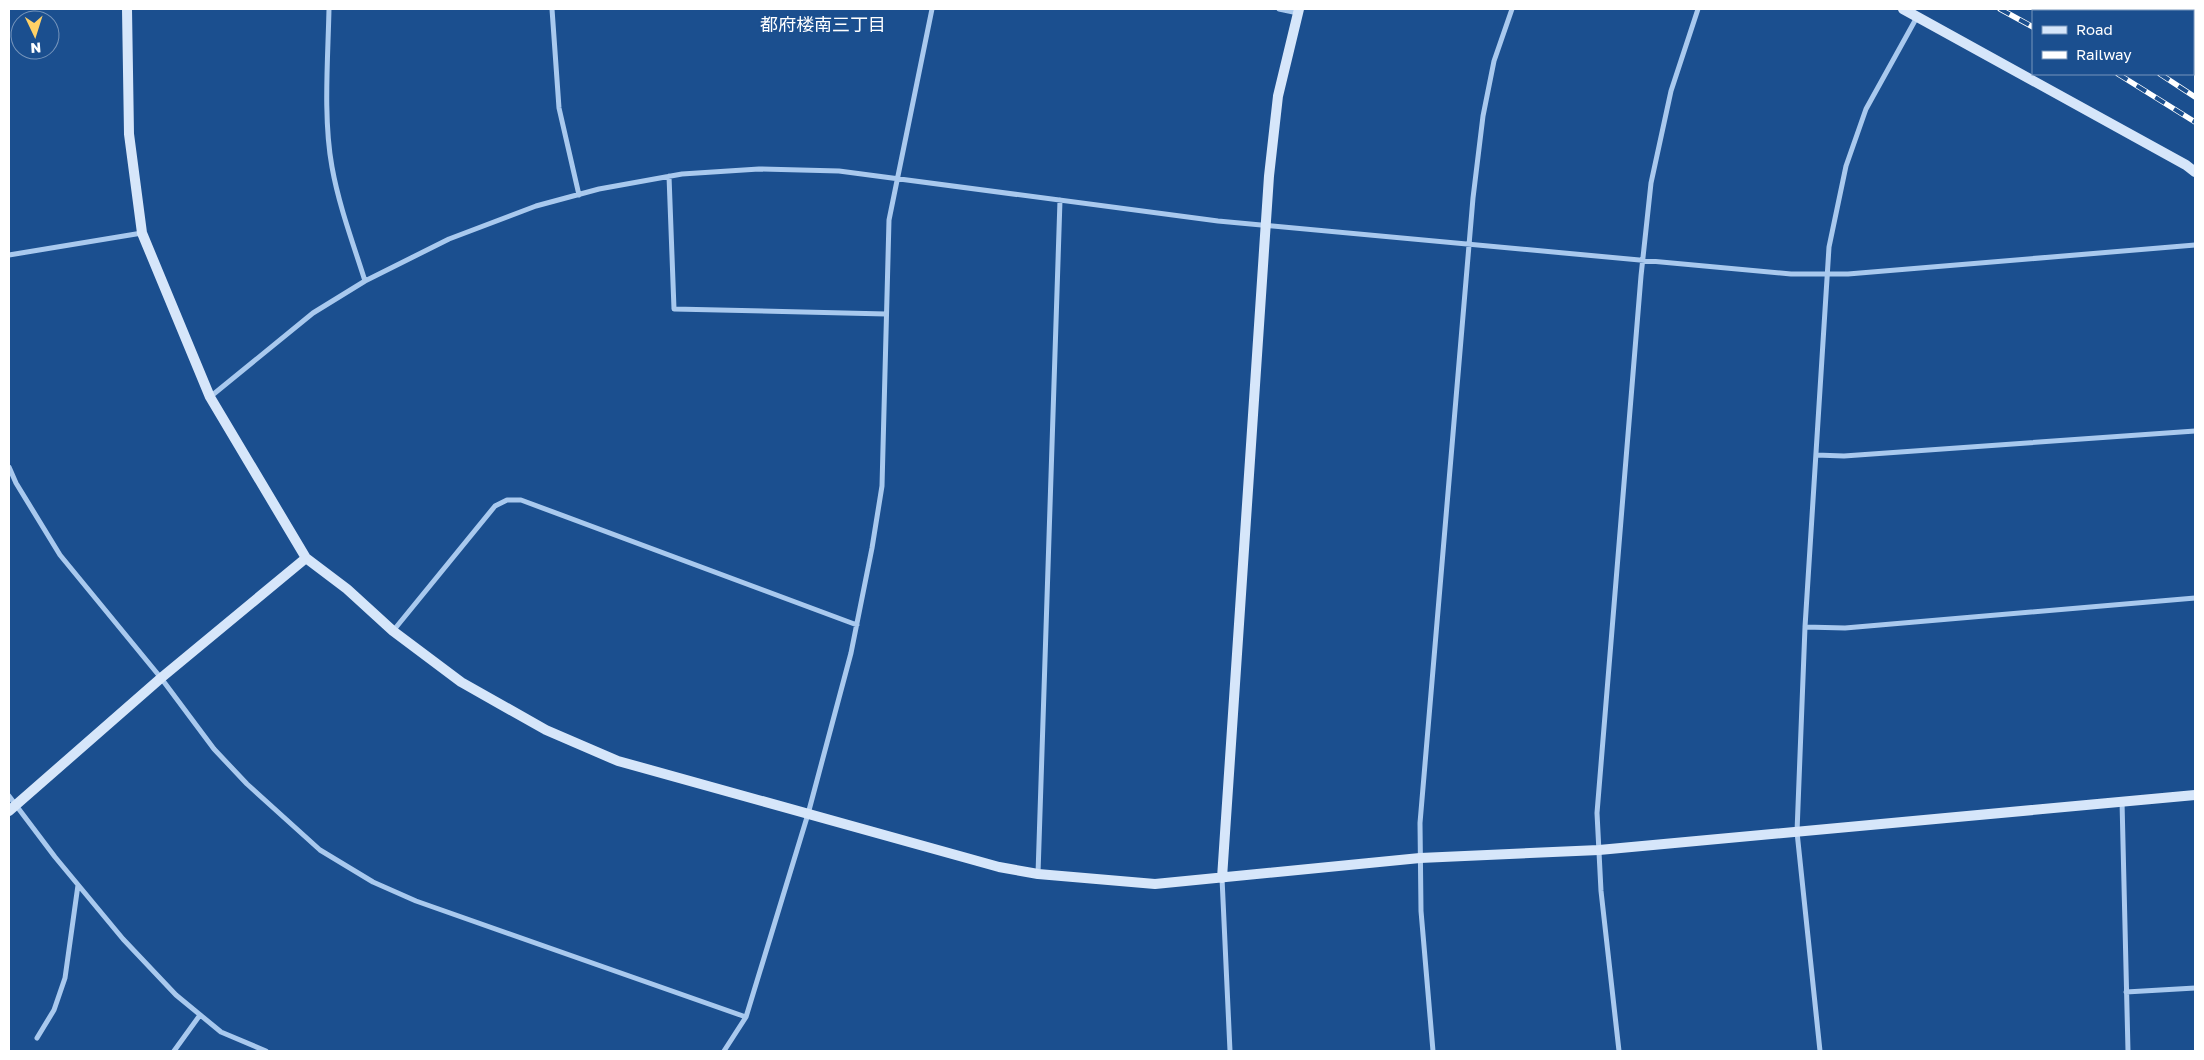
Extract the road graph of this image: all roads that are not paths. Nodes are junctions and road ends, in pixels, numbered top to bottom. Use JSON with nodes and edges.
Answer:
{"nodes":[{"id":1,"x":127,"y":9,"type":"edge"},
{"id":2,"x":329,"y":9,"type":"edge"},
{"id":3,"x":552,"y":9,"type":"edge"},
{"id":4,"x":932,"y":9,"type":"edge"},
{"id":5,"x":1279,"y":9,"type":"edge"},
{"id":6,"x":1512,"y":9,"type":"edge"},
{"id":7,"x":1698,"y":9,"type":"edge"},
{"id":8,"x":1903,"y":9,"type":"edge"},
{"id":9,"x":1299,"y":11,"type":"edge"},
{"id":10,"x":1918,"y":16,"type":"junction"},
{"id":11,"x":2195,"y":172,"type":"edge"},
{"id":12,"x":669,"y":176,"type":"junction"},
{"id":13,"x":897,"y":179,"type":"junction"},
{"id":14,"x":579,"y":195,"type":"junction"},
{"id":15,"x":1060,"y":200,"type":"junction"},
{"id":16,"x":1265,"y":225,"type":"junction"},
{"id":17,"x":142,"y":233,"type":"junction"},
{"id":18,"x":1469,"y":244,"type":"junction"},
{"id":19,"x":2195,"y":245,"type":"edge"},
{"id":20,"x":9,"y":255,"type":"edge"},
{"id":21,"x":1642,"y":260,"type":"junction"},
{"id":22,"x":1827,"y":274,"type":"junction"},
{"id":23,"x":365,"y":281,"type":"junction"},
{"id":24,"x":886,"y":314,"type":"junction"},
{"id":25,"x":210,"y":397,"type":"junction"},
{"id":26,"x":2195,"y":431,"type":"edge"},
{"id":27,"x":1816,"y":455,"type":"junction"},
{"id":28,"x":9,"y":467,"type":"edge"},
{"id":29,"x":306,"y":558,"type":"junction"},
{"id":30,"x":2195,"y":598,"type":"edge"},
{"id":31,"x":856,"y":625,"type":"junction"},
{"id":32,"x":1806,"y":627,"type":"junction"},
{"id":33,"x":393,"y":631,"type":"junction"},
{"id":34,"x":161,"y":678,"type":"junction"},
{"id":35,"x":2195,"y":795,"type":"edge"},
{"id":36,"x":9,"y":796,"type":"edge"},
{"id":37,"x":2122,"y":800,"type":"junction"},
{"id":38,"x":12,"y":808,"type":"edge"},
{"id":39,"x":808,"y":814,"type":"junction"},
{"id":40,"x":1797,"y":832,"type":"junction"},
{"id":41,"x":1599,"y":850,"type":"junction"},
{"id":42,"x":1420,"y":858,"type":"junction"},
{"id":43,"x":1038,"y":874,"type":"junction"},
{"id":44,"x":1222,"y":878,"type":"junction"},
{"id":45,"x":78,"y":885,"type":"junction"},
{"id":46,"x":2195,"y":988,"type":"edge"},
{"id":47,"x":2126,"y":992,"type":"junction"},
{"id":48,"x":200,"y":1015,"type":"junction"},
{"id":49,"x":746,"y":1017,"type":"junction"},
{"id":50,"x":37,"y":1038,"type":"dead end"},
{"id":51,"x":174,"y":1051,"type":"edge"},
{"id":52,"x":266,"y":1051,"type":"edge"},
{"id":53,"x":724,"y":1051,"type":"edge"},
{"id":54,"x":1230,"y":1051,"type":"edge"},
{"id":55,"x":1433,"y":1051,"type":"edge"},
{"id":56,"x":1620,"y":1051,"type":"edge"},
{"id":57,"x":1820,"y":1051,"type":"edge"},
{"id":58,"x":2128,"y":1051,"type":"edge"}],
"edges":[{"from":1,"to":17,"type":"street"},
{"from":2,"to":23,"type":"street"},
{"from":3,"to":14,"type":"street"},
{"from":4,"to":13,"type":"street"},
{"from":5,"to":9,"type":"street"},
{"from":6,"to":18,"type":"street"},
{"from":7,"to":21,"type":"street"},
{"from":8,"to":10,"type":"street"},
{"from":9,"to":16,"type":"street"},
{"from":10,"to":11,"type":"street"},
{"from":10,"to":22,"type":"street"},
{"from":12,"to":13,"type":"street"},
{"from":12,"to":14,"type":"street"},
{"from":12,"to":24,"type":"street"},
{"from":13,"to":15,"type":"street"},
{"from":13,"to":24,"type":"street"},
{"from":14,"to":23,"type":"street"},
{"from":15,"to":16,"type":"street"},
{"from":15,"to":43,"type":"street"},
{"from":16,"to":18,"type":"street"},
{"from":16,"to":44,"type":"street"},
{"from":17,"to":20,"type":"street"},
{"from":17,"to":25,"type":"street"},
{"from":18,"to":21,"type":"street"},
{"from":18,"to":42,"type":"street"},
{"from":19,"to":22,"type":"street"},
{"from":21,"to":22,"type":"street"},
{"from":21,"to":41,"type":"street"},
{"from":22,"to":27,"type":"street"},
{"from":23,"to":25,"type":"street"},
{"from":24,"to":31,"type":"street"},
{"from":25,"to":29,"type":"street"},
{"from":26,"to":27,"type":"street"},
{"from":27,"to":32,"type":"street"},
{"from":28,"to":34,"type":"street"},
{"from":29,"to":33,"type":"street"},
{"from":29,"to":34,"type":"street"},
{"from":30,"to":32,"type":"street"},
{"from":31,"to":33,"type":"street"},
{"from":31,"to":39,"type":"street"},
{"from":32,"to":40,"type":"street"},
{"from":33,"to":39,"type":"street"},
{"from":34,"to":38,"type":"street"},
{"from":34,"to":49,"type":"street"},
{"from":35,"to":37,"type":"street"},
{"from":36,"to":38,"type":"street"},
{"from":37,"to":40,"type":"street"},
{"from":37,"to":47,"type":"street"},
{"from":38,"to":45,"type":"street"},
{"from":39,"to":43,"type":"street"},
{"from":39,"to":49,"type":"street"},
{"from":40,"to":41,"type":"street"},
{"from":40,"to":57,"type":"street"},
{"from":41,"to":42,"type":"street"},
{"from":41,"to":56,"type":"street"},
{"from":42,"to":44,"type":"street"},
{"from":42,"to":55,"type":"street"},
{"from":43,"to":44,"type":"street"},
{"from":44,"to":54,"type":"street"},
{"from":45,"to":48,"type":"street"},
{"from":45,"to":50,"type":"street"},
{"from":46,"to":47,"type":"street"},
{"from":47,"to":58,"type":"street"},
{"from":48,"to":51,"type":"street"},
{"from":48,"to":52,"type":"street"},
{"from":49,"to":53,"type":"street"}]}
